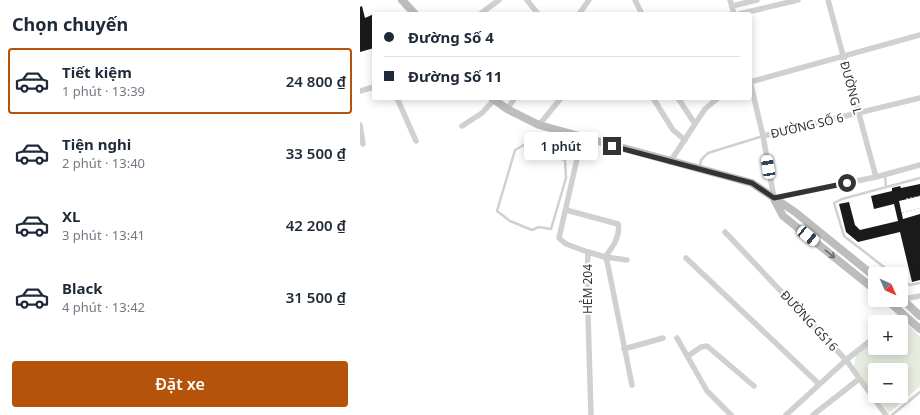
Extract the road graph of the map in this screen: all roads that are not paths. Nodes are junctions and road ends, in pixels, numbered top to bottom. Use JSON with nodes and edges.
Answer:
{"nodes":[{"id":1,"x":402,"y":0,"type":"edge"},
{"id":2,"x":499,"y":0,"type":"edge"},
{"id":3,"x":527,"y":0,"type":"edge"},
{"id":4,"x":635,"y":0,"type":"edge"},
{"id":5,"x":757,"y":0,"type":"edge"},
{"id":6,"x":798,"y":0,"type":"edge"},
{"id":7,"x":828,"y":0,"type":"edge"},
{"id":8,"x":588,"y":1,"type":"edge"},
{"id":9,"x":731,"y":3,"type":"edge"},
{"id":10,"x":413,"y":12,"type":"edge"},
{"id":11,"x":483,"y":12,"type":"edge"},
{"id":12,"x":536,"y":12,"type":"edge"},
{"id":13,"x":580,"y":12,"type":"edge"},
{"id":14,"x":641,"y":12,"type":"edge"},
{"id":15,"x":747,"y":12,"type":"edge"},
{"id":16,"x":920,"y":35,"type":"edge"},
{"id":17,"x":842,"y":55,"type":"junction"},
{"id":18,"x":752,"y":80,"type":"edge"},
{"id":19,"x":372,"y":88,"type":"edge"},
{"id":20,"x":752,"y":89,"type":"edge"},
{"id":21,"x":360,"y":91,"type":"edge"},
{"id":22,"x":920,"y":98,"type":"edge"},
{"id":23,"x":397,"y":100,"type":"edge"},
{"id":24,"x":492,"y":100,"type":"edge"},
{"id":25,"x":494,"y":100,"type":"edge"},
{"id":26,"x":514,"y":100,"type":"edge"},
{"id":27,"x":560,"y":100,"type":"edge"},
{"id":28,"x":654,"y":100,"type":"edge"},
{"id":29,"x":679,"y":100,"type":"edge"},
{"id":30,"x":716,"y":100,"type":"edge"},
{"id":31,"x":507,"y":109,"type":"junction"},
{"id":32,"x":858,"y":114,"type":"junction"},
{"id":33,"x":695,"y":124,"type":"junction"},
{"id":34,"x":360,"y":125,"type":"edge"},
{"id":35,"x":539,"y":125,"type":"junction"},
{"id":36,"x":462,"y":126,"type":"dead end"},
{"id":37,"x":560,"y":131,"type":"junction"},
{"id":38,"x":763,"y":136,"type":"junction"},
{"id":39,"x":582,"y":137,"type":"junction"},
{"id":40,"x":685,"y":140,"type":"junction"},
{"id":41,"x":416,"y":141,"type":"dead end"},
{"id":42,"x":363,"y":144,"type":"dead end"},
{"id":43,"x":552,"y":156,"type":"junction"},
{"id":44,"x":670,"y":162,"type":"junction"},
{"id":45,"x":920,"y":165,"type":"edge"},
{"id":46,"x":700,"y":170,"type":"junction"},
{"id":47,"x":884,"y":174,"type":"junction"},
{"id":48,"x":876,"y":176,"type":"junction"},
{"id":49,"x":920,"y":178,"type":"edge"},
{"id":50,"x":886,"y":187,"type":"junction"},
{"id":51,"x":774,"y":198,"type":"junction"},
{"id":52,"x":566,"y":210,"type":"junction"},
{"id":53,"x":725,"y":232,"type":"dead end"},
{"id":54,"x":588,"y":252,"type":"junction"},
{"id":55,"x":606,"y":257,"type":"junction"},
{"id":56,"x":686,"y":258,"type":"dead end"},
{"id":57,"x":627,"y":260,"type":"dead end"},
{"id":58,"x":884,"y":267,"type":"edge"},
{"id":59,"x":868,"y":271,"type":"edge"},
{"id":60,"x":920,"y":283,"type":"edge"},
{"id":61,"x":868,"y":284,"type":"edge"},
{"id":62,"x":908,"y":284,"type":"edge"},
{"id":63,"x":920,"y":296,"type":"edge"},
{"id":64,"x":908,"y":298,"type":"edge"},
{"id":65,"x":908,"y":304,"type":"edge"},
{"id":66,"x":896,"y":307,"type":"edge"},
{"id":67,"x":911,"y":307,"type":"junction"},
{"id":68,"x":904,"y":314,"type":"junction"},
{"id":69,"x":920,"y":316,"type":"edge"},
{"id":70,"x":920,"y":329,"type":"edge"},
{"id":71,"x":663,"y":338,"type":"dead end"},
{"id":72,"x":677,"y":338,"type":"dead end"},
{"id":73,"x":868,"y":343,"type":"edge"},
{"id":74,"x":624,"y":349,"type":"junction"},
{"id":75,"x":688,"y":356,"type":"junction"},
{"id":76,"x":846,"y":360,"type":"junction"},
{"id":77,"x":859,"y":379,"type":"junction"},
{"id":78,"x":819,"y":384,"type":"junction"},
{"id":79,"x":632,"y":385,"type":"dead end"},
{"id":80,"x":754,"y":386,"type":"dead end"},
{"id":81,"x":920,"y":392,"type":"edge"},
{"id":82,"x":729,"y":414,"type":"edge"},
{"id":83,"x":790,"y":414,"type":"edge"},
{"id":84,"x":591,"y":415,"type":"edge"},
{"id":85,"x":813,"y":415,"type":"edge"},
{"id":86,"x":886,"y":415,"type":"edge"},
{"id":87,"x":892,"y":415,"type":"edge"}],
"edges":[{"from":1,"to":10,"type":"main road"},
{"from":2,"to":11,"type":"street"},
{"from":3,"to":12,"type":"street"},
{"from":4,"to":14,"type":"street"},
{"from":5,"to":9,"type":"street"},
{"from":6,"to":15,"type":"street"},
{"from":7,"to":17,"type":"street","name":"ĐƯỜNG L"},
{"from":8,"to":13,"type":"street"},
{"from":16,"to":17,"type":"street"},
{"from":17,"to":18,"type":"street"},
{"from":17,"to":32,"type":"street","name":"ĐƯỜNG L"},
{"from":19,"to":21,"type":"street"},
{"from":20,"to":38,"type":"street"},
{"from":22,"to":32,"type":"street","name":"ĐƯỜNG SỐ 6"},
{"from":23,"to":41,"type":"street"},
{"from":24,"to":36,"type":"street"},
{"from":25,"to":31,"type":"main road"},
{"from":26,"to":31,"type":"street"},
{"from":27,"to":35,"type":"street"},
{"from":28,"to":40,"type":"street"},
{"from":29,"to":33,"type":"street"},
{"from":30,"to":33,"type":"street"},
{"from":31,"to":35,"type":"main road"},
{"from":32,"to":38,"type":"street","name":"ĐƯỜNG SỐ 6"},
{"from":32,"to":48,"type":"street","name":"ĐƯỜNG L"},
{"from":33,"to":40,"type":"street"},
{"from":34,"to":42,"type":"street"},
{"from":35,"to":37,"type":"main road"},
{"from":37,"to":39,"type":"main road"},
{"from":37,"to":43,"type":"lane"},
{"from":38,"to":46,"type":"lane"},
{"from":38,"to":51,"type":"street"},
{"from":39,"to":44,"type":"main road"},
{"from":39,"to":52,"type":"street","name":"HẺM 204"},
{"from":40,"to":44,"type":"street"},
{"from":43,"to":43,"type":"lane"},
{"from":44,"to":46,"type":"main road"},
{"from":45,"to":47,"type":"street"},
{"from":46,"to":51,"type":"main road"},
{"from":47,"to":48,"type":"street"},
{"from":47,"to":50,"type":"lane"},
{"from":48,"to":51,"type":"street"},
{"from":49,"to":50,"type":"lane"},
{"from":50,"to":58,"type":"lane"},
{"from":51,"to":59,"type":"main road"},
{"from":51,"to":61,"type":"main road","one_way":true},
{"from":52,"to":54,"type":"street","name":"HẺM 204"},
{"from":52,"to":55,"type":"street"},
{"from":53,"to":76,"type":"street","name":"ĐƯỜNG GS16"},
{"from":54,"to":55,"type":"street"},
{"from":54,"to":84,"type":"street","name":"HẺM 204"},
{"from":55,"to":57,"type":"street"},
{"from":55,"to":74,"type":"street"},
{"from":56,"to":78,"type":"street"},
{"from":60,"to":62,"type":"lane"},
{"from":63,"to":64,"type":"street"},
{"from":65,"to":67,"type":"main road"},
{"from":66,"to":68,"type":"main road"},
{"from":67,"to":68,"type":"main road"},
{"from":67,"to":69,"type":"main road"},
{"from":68,"to":70,"type":"main road"},
{"from":71,"to":74,"type":"street"},
{"from":72,"to":75,"type":"street"},
{"from":73,"to":76,"type":"street"},
{"from":74,"to":79,"type":"street"},
{"from":75,"to":80,"type":"street"},
{"from":75,"to":82,"type":"street"},
{"from":76,"to":77,"type":"street","name":"ĐƯỜNG GS16"},
{"from":76,"to":78,"type":"street"},
{"from":77,"to":85,"type":"street"},
{"from":77,"to":86,"type":"street","name":"ĐƯỜNG GS16"},
{"from":78,"to":83,"type":"street"},
{"from":81,"to":87,"type":"lane"}]}
